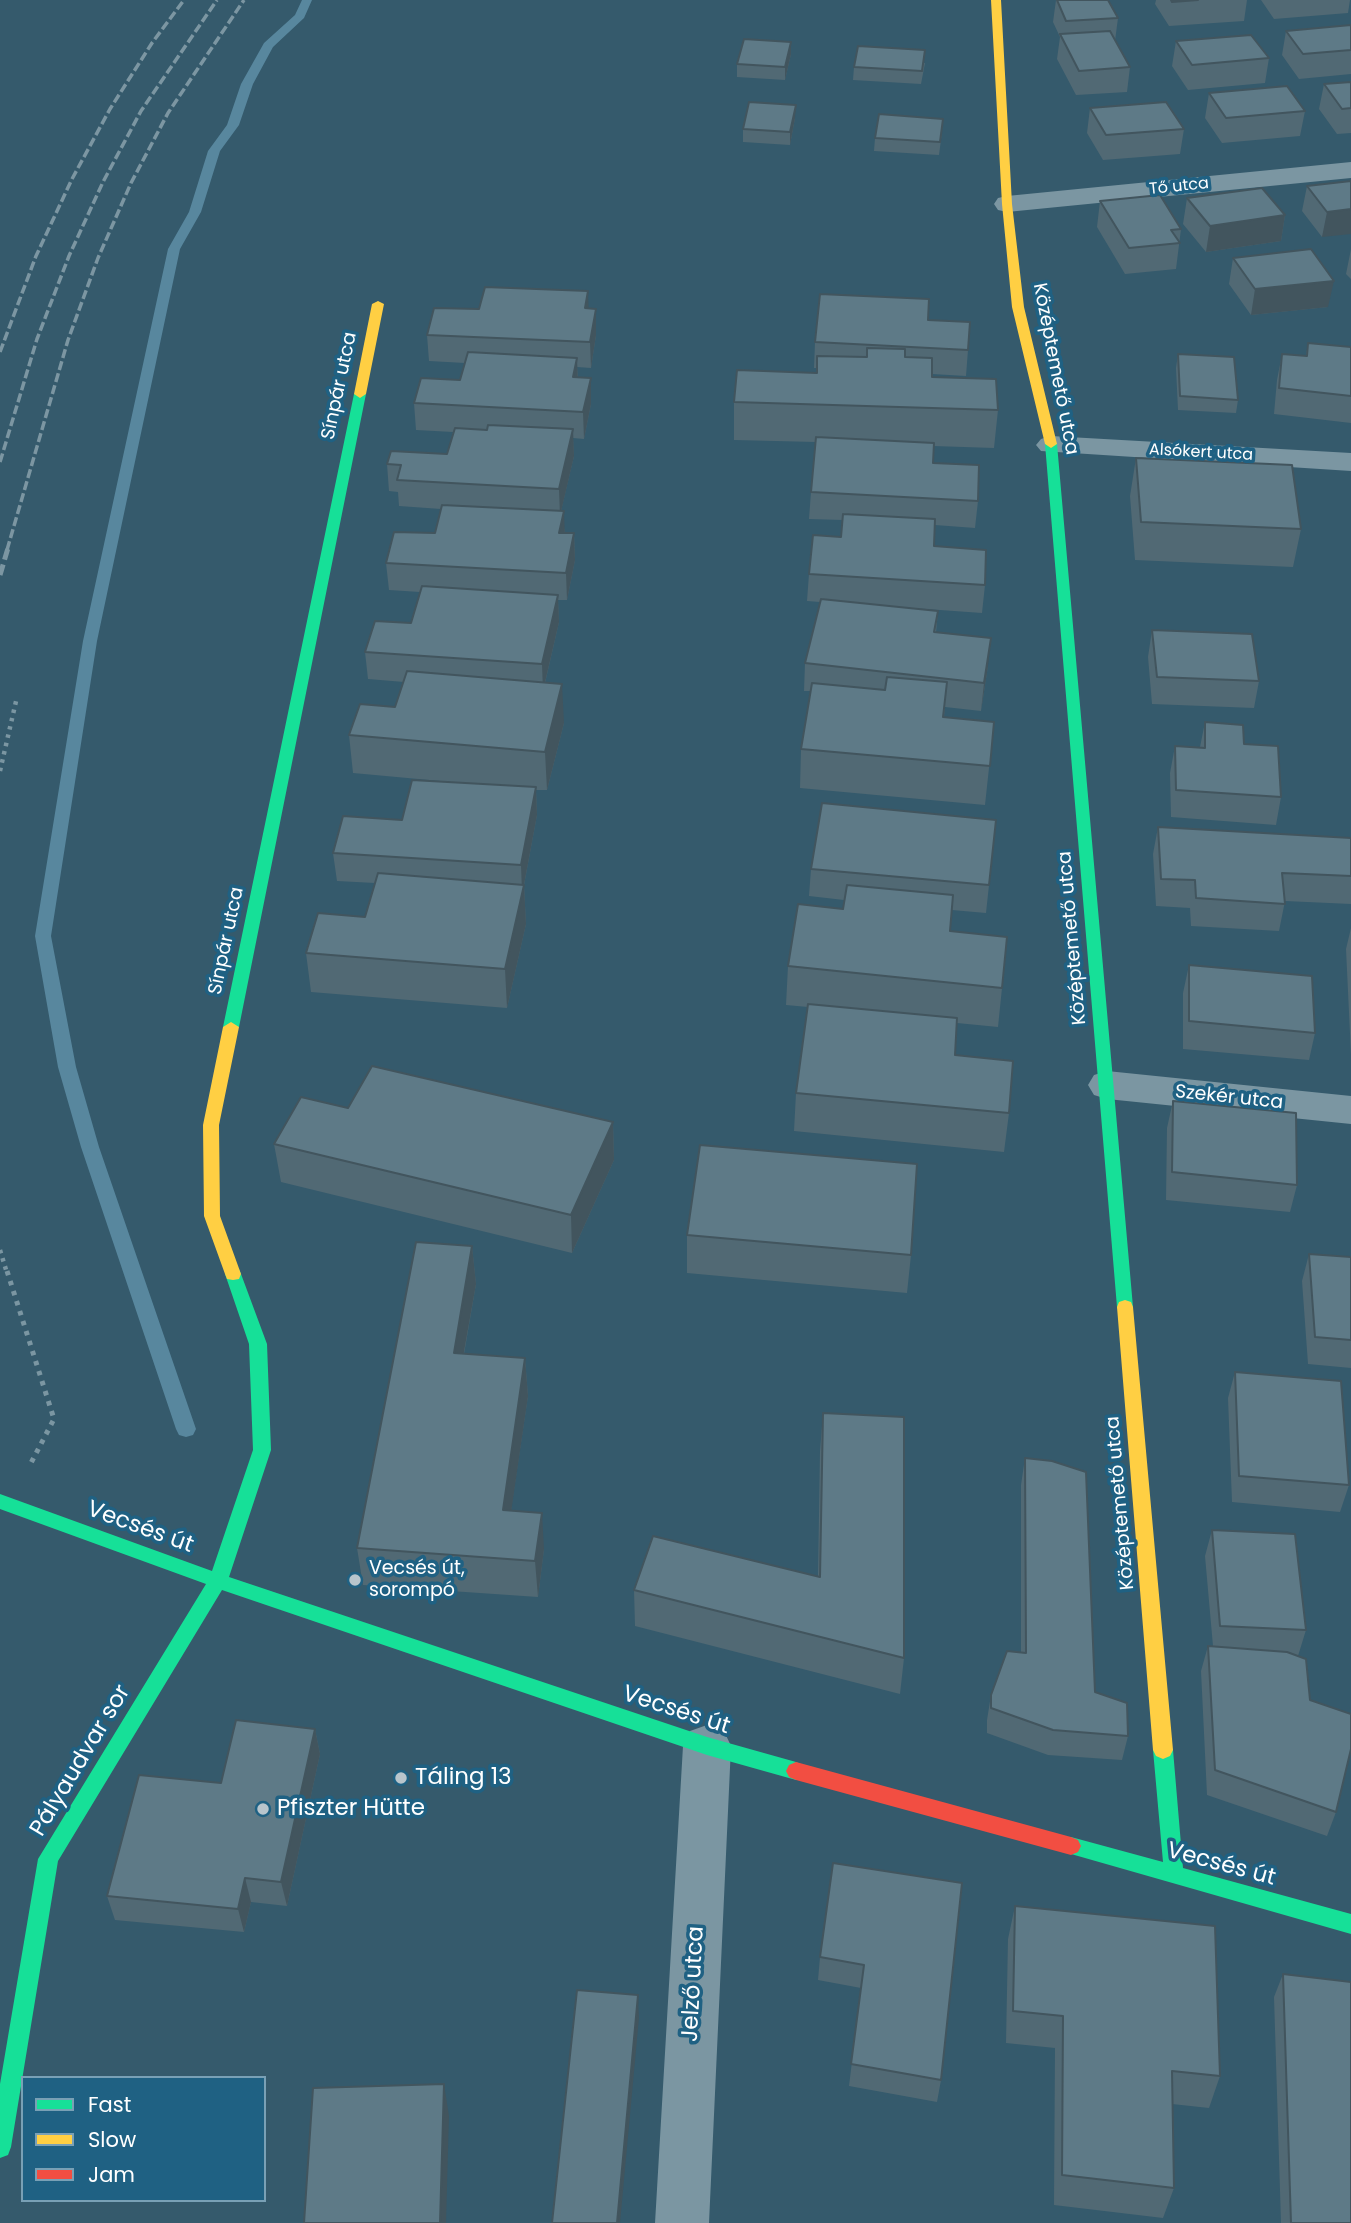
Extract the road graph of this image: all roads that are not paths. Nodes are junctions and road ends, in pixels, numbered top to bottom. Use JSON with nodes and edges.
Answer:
{"nodes":[{"id":1,"x":996,"y":0,"type":"edge"},
{"id":2,"x":1351,"y":170,"type":"edge"},
{"id":3,"x":1007,"y":204,"type":"junction"},
{"id":4,"x":378,"y":304,"type":"dead end"},
{"id":5,"x":1051,"y":445,"type":"junction"},
{"id":6,"x":1351,"y":462,"type":"edge"},
{"id":7,"x":1107,"y":1085,"type":"junction"},
{"id":8,"x":1351,"y":1110,"type":"edge"},
{"id":9,"x":5,"y":1503,"type":"edge"},
{"id":10,"x":218,"y":1581,"type":"junction"},
{"id":11,"x":707,"y":1746,"type":"junction"},
{"id":12,"x":1174,"y":1876,"type":"junction"},
{"id":13,"x":1351,"y":1924,"type":"edge"},
{"id":14,"x":0,"y":2147,"type":"edge"},
{"id":15,"x":682,"y":2223,"type":"edge"}],
"edges":[{"from":1,"to":3,"type":"street","name":"Középtemető utca"},
{"from":2,"to":3,"type":"street","name":"Tő utca"},
{"from":3,"to":5,"type":"street","name":"Középtemető utca"},
{"from":4,"to":10,"type":"street","name":"Sínpár utca"},
{"from":5,"to":6,"type":"street","name":"Alsókert utca"},
{"from":5,"to":7,"type":"street","name":"Középtemető utca"},
{"from":7,"to":8,"type":"street","name":"Szekér utca"},
{"from":7,"to":12,"type":"street","name":"Középtemető utca"},
{"from":9,"to":10,"type":"street","name":"Vecsés út"},
{"from":10,"to":11,"type":"street","name":"Vecsés út"},
{"from":10,"to":14,"type":"street","name":"Pályaudvar sor"},
{"from":11,"to":12,"type":"street","name":"Vecsés út"},
{"from":11,"to":15,"type":"street","name":"Jelző utca"},
{"from":12,"to":13,"type":"street","name":"Vecsés út"}]}
